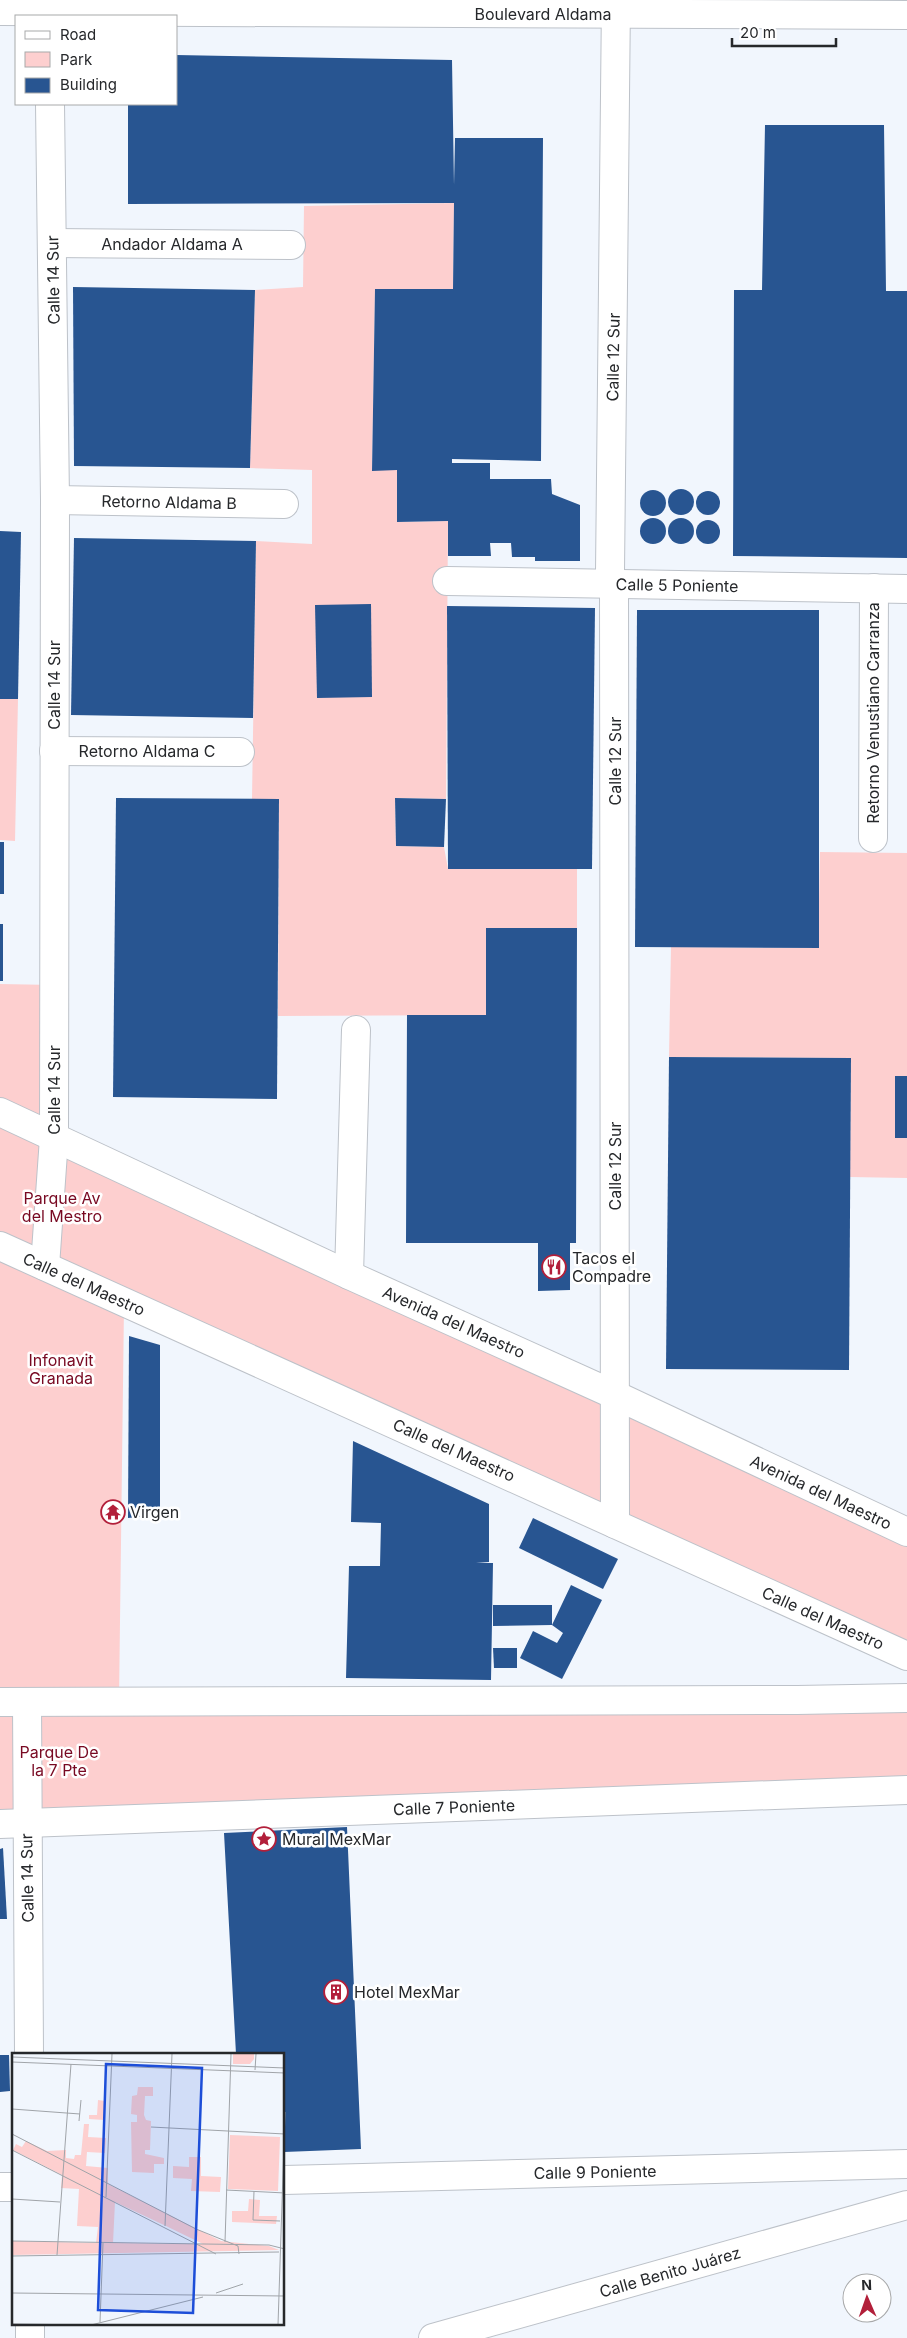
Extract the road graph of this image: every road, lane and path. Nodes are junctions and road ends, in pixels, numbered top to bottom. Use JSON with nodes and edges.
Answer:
{"nodes":[{"id":1,"x":617,"y":7,"type":"edge"},
{"id":2,"x":48,"y":9,"type":"edge"},
{"id":3,"x":905,"y":10,"type":"edge"},
{"id":4,"x":0,"y":11,"type":"edge"},
{"id":5,"x":50,"y":105,"type":"edge"},
{"id":6,"x":52,"y":243,"type":"junction"},
{"id":7,"x":291,"y":245,"type":"dead end"},
{"id":8,"x":55,"y":500,"type":"junction"},
{"id":9,"x":284,"y":504,"type":"dead end"},
{"id":10,"x":447,"y":581,"type":"dead end"},
{"id":11,"x":614,"y":584,"type":"junction"},
{"id":12,"x":874,"y":588,"type":"junction"},
{"id":13,"x":907,"y":589,"type":"edge"},
{"id":14,"x":54,"y":751,"type":"junction"},
{"id":15,"x":240,"y":752,"type":"dead end"},
{"id":16,"x":873,"y":838,"type":"dead end"},
{"id":17,"x":356,"y":1030,"type":"dead end"},
{"id":18,"x":0,"y":1112,"type":"edge"},
{"id":19,"x":54,"y":1138,"type":"junction"},
{"id":20,"x":0,"y":1246,"type":"edge"},
{"id":21,"x":45,"y":1266,"type":"junction"},
{"id":22,"x":349,"y":1275,"type":"junction"},
{"id":23,"x":615,"y":1395,"type":"junction"},
{"id":24,"x":615,"y":1524,"type":"junction"},
{"id":25,"x":907,"y":1532,"type":"edge"},
{"id":26,"x":907,"y":1656,"type":"edge"},
{"id":27,"x":907,"y":1698,"type":"edge"},
{"id":28,"x":0,"y":1702,"type":"edge"},
{"id":29,"x":27,"y":1702,"type":"junction"},
{"id":30,"x":907,"y":1790,"type":"edge"},
{"id":31,"x":0,"y":1824,"type":"edge"},
{"id":32,"x":27,"y":1824,"type":"junction"},
{"id":33,"x":30,"y":2053,"type":"edge"},
{"id":34,"x":907,"y":2164,"type":"edge"},
{"id":35,"x":285,"y":2180,"type":"edge"},
{"id":36,"x":907,"y":2206,"type":"edge"},
{"id":37,"x":434,"y":2338,"type":"edge"}],
"edges":[{"from":1,"to":2,"type":"street","name":"Boulevard Aldama"},
{"from":1,"to":3,"type":"street","name":"Boulevard Aldama"},
{"from":1,"to":11,"type":"street","name":"Calle 12 Sur"},
{"from":2,"to":4,"type":"street","name":"Boulevard Aldama"},
{"from":5,"to":6,"type":"street","name":"Calle 14 Sur"},
{"from":6,"to":7,"type":"street","name":"Andador Aldama A"},
{"from":6,"to":8,"type":"street","name":"Calle 14 Sur"},
{"from":8,"to":9,"type":"street","name":"Retorno Aldama B"},
{"from":8,"to":14,"type":"street","name":"Calle 14 Sur"},
{"from":10,"to":11,"type":"street","name":"Calle 5 Poniente"},
{"from":11,"to":12,"type":"street","name":"Calle 5 Poniente"},
{"from":11,"to":23,"type":"street","name":"Calle 12 Sur"},
{"from":12,"to":13,"type":"street","name":"Calle 5 Poniente"},
{"from":12,"to":16,"type":"street","name":"Retorno Venustiano Carranza"},
{"from":14,"to":15,"type":"street","name":"Retorno Aldama C"},
{"from":14,"to":19,"type":"street","name":"Calle 14 Sur"},
{"from":17,"to":22,"type":"street"},
{"from":18,"to":19,"type":"street","name":"Avenida del Maestro"},
{"from":19,"to":21,"type":"street","name":"Calle 14 Sur"},
{"from":19,"to":22,"type":"street","name":"Avenida del Maestro"},
{"from":20,"to":21,"type":"street","name":"Calle del Maestro"},
{"from":21,"to":24,"type":"street","name":"Calle del Maestro"},
{"from":22,"to":23,"type":"street","name":"Avenida del Maestro"},
{"from":23,"to":24,"type":"street","name":"Calle 12 Sur"},
{"from":23,"to":25,"type":"street","name":"Avenida del Maestro"},
{"from":24,"to":26,"type":"street","name":"Calle del Maestro"},
{"from":27,"to":29,"type":"street"},
{"from":28,"to":29,"type":"street"},
{"from":29,"to":32,"type":"street","name":"Calle 14 Sur"},
{"from":30,"to":32,"type":"street","name":"Calle 7 Poniente"},
{"from":31,"to":32,"type":"street","name":"Calle 7 Poniente"},
{"from":32,"to":33,"type":"street","name":"Calle 14 Sur"},
{"from":34,"to":35,"type":"street","name":"Calle 9 Poniente"},
{"from":36,"to":37,"type":"street","name":"Calle Benito Juárez"}]}
